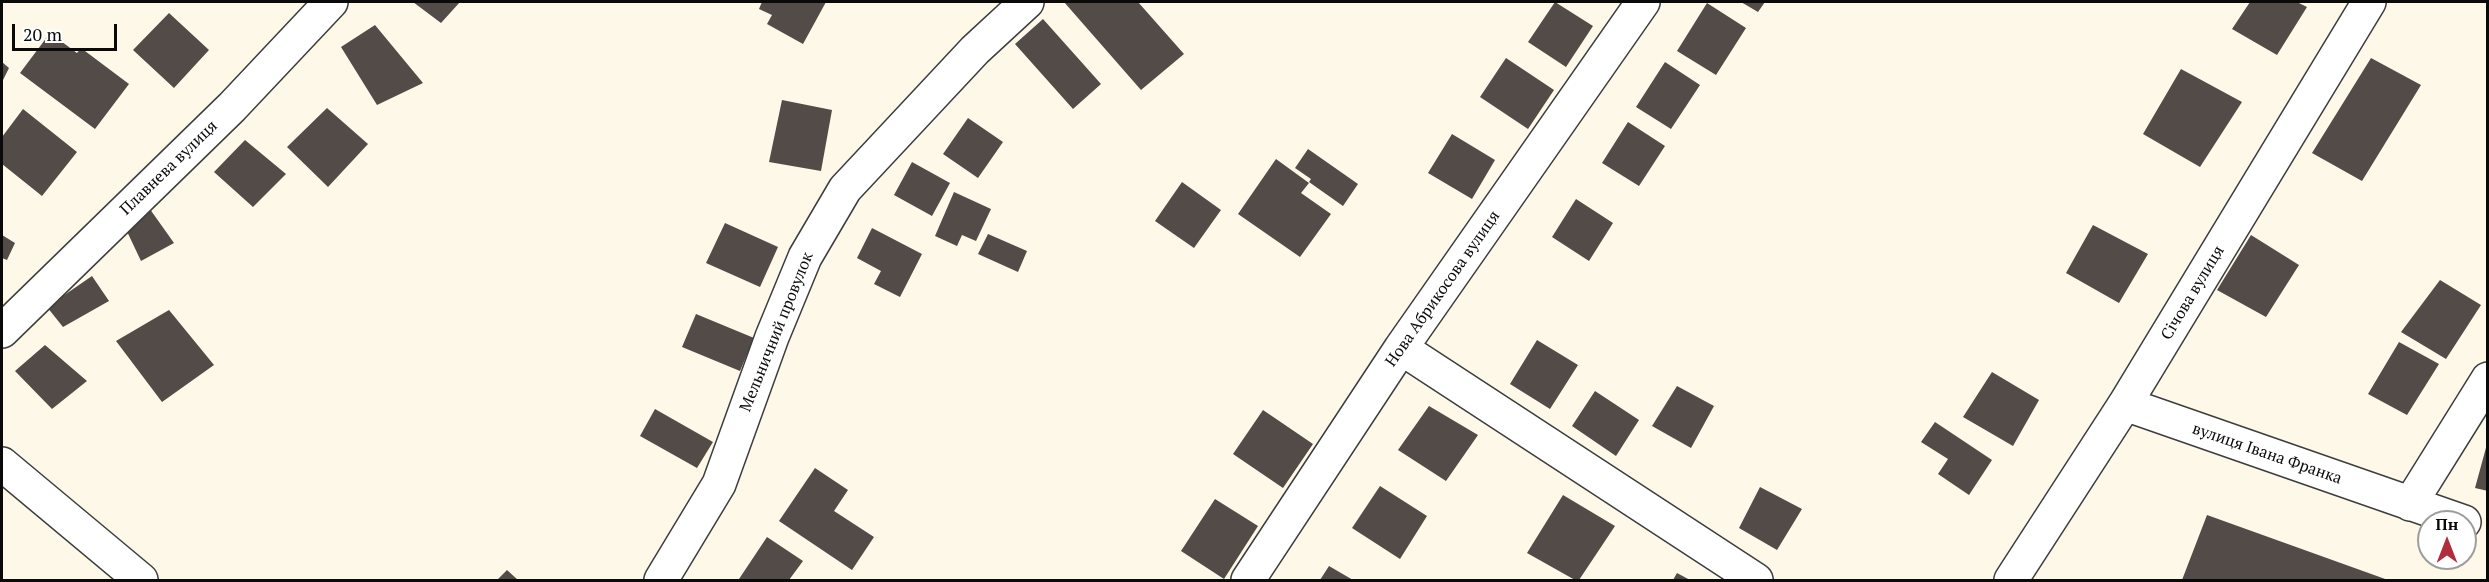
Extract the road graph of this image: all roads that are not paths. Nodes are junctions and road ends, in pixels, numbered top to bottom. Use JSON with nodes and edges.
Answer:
{"nodes":[{"id":1,"x":331,"y":2,"type":"edge"},
{"id":2,"x":1027,"y":2,"type":"edge"},
{"id":3,"x":1643,"y":2,"type":"edge"},
{"id":4,"x":2369,"y":2,"type":"edge"},
{"id":5,"x":2,"y":331,"type":"edge"},
{"id":6,"x":1401,"y":348,"type":"junction"},
{"id":7,"x":2487,"y":379,"type":"edge"},
{"id":8,"x":2125,"y":404,"type":"junction"},
{"id":9,"x":2,"y":464,"type":"edge"},
{"id":10,"x":2410,"y":504,"type":"junction"},
{"id":11,"x":2428,"y":510,"type":"edge"},
{"id":12,"x":141,"y":580,"type":"edge"},
{"id":13,"x":661,"y":580,"type":"edge"},
{"id":14,"x":1248,"y":580,"type":"edge"},
{"id":15,"x":1756,"y":580,"type":"edge"},
{"id":16,"x":2011,"y":580,"type":"edge"}],
"edges":[{"from":1,"to":5,"type":"street","name":"Плавнева вулиця"},
{"from":2,"to":13,"type":"street","name":"Мельничний провулок"},
{"from":3,"to":6,"type":"street","name":"Нова Абрикосова вулиця"},
{"from":4,"to":8,"type":"street","name":"Січова вулиця"},
{"from":6,"to":14,"type":"street","name":"Нова Абрикосова вулиця"},
{"from":6,"to":15,"type":"street"},
{"from":7,"to":10,"type":"street"},
{"from":8,"to":10,"type":"street","name":"вулиця Івана Франка"},
{"from":8,"to":16,"type":"street","name":"Січова вулиця"},
{"from":9,"to":12,"type":"street"},
{"from":10,"to":11,"type":"street","name":"вулиця Івана Франка"}]}
